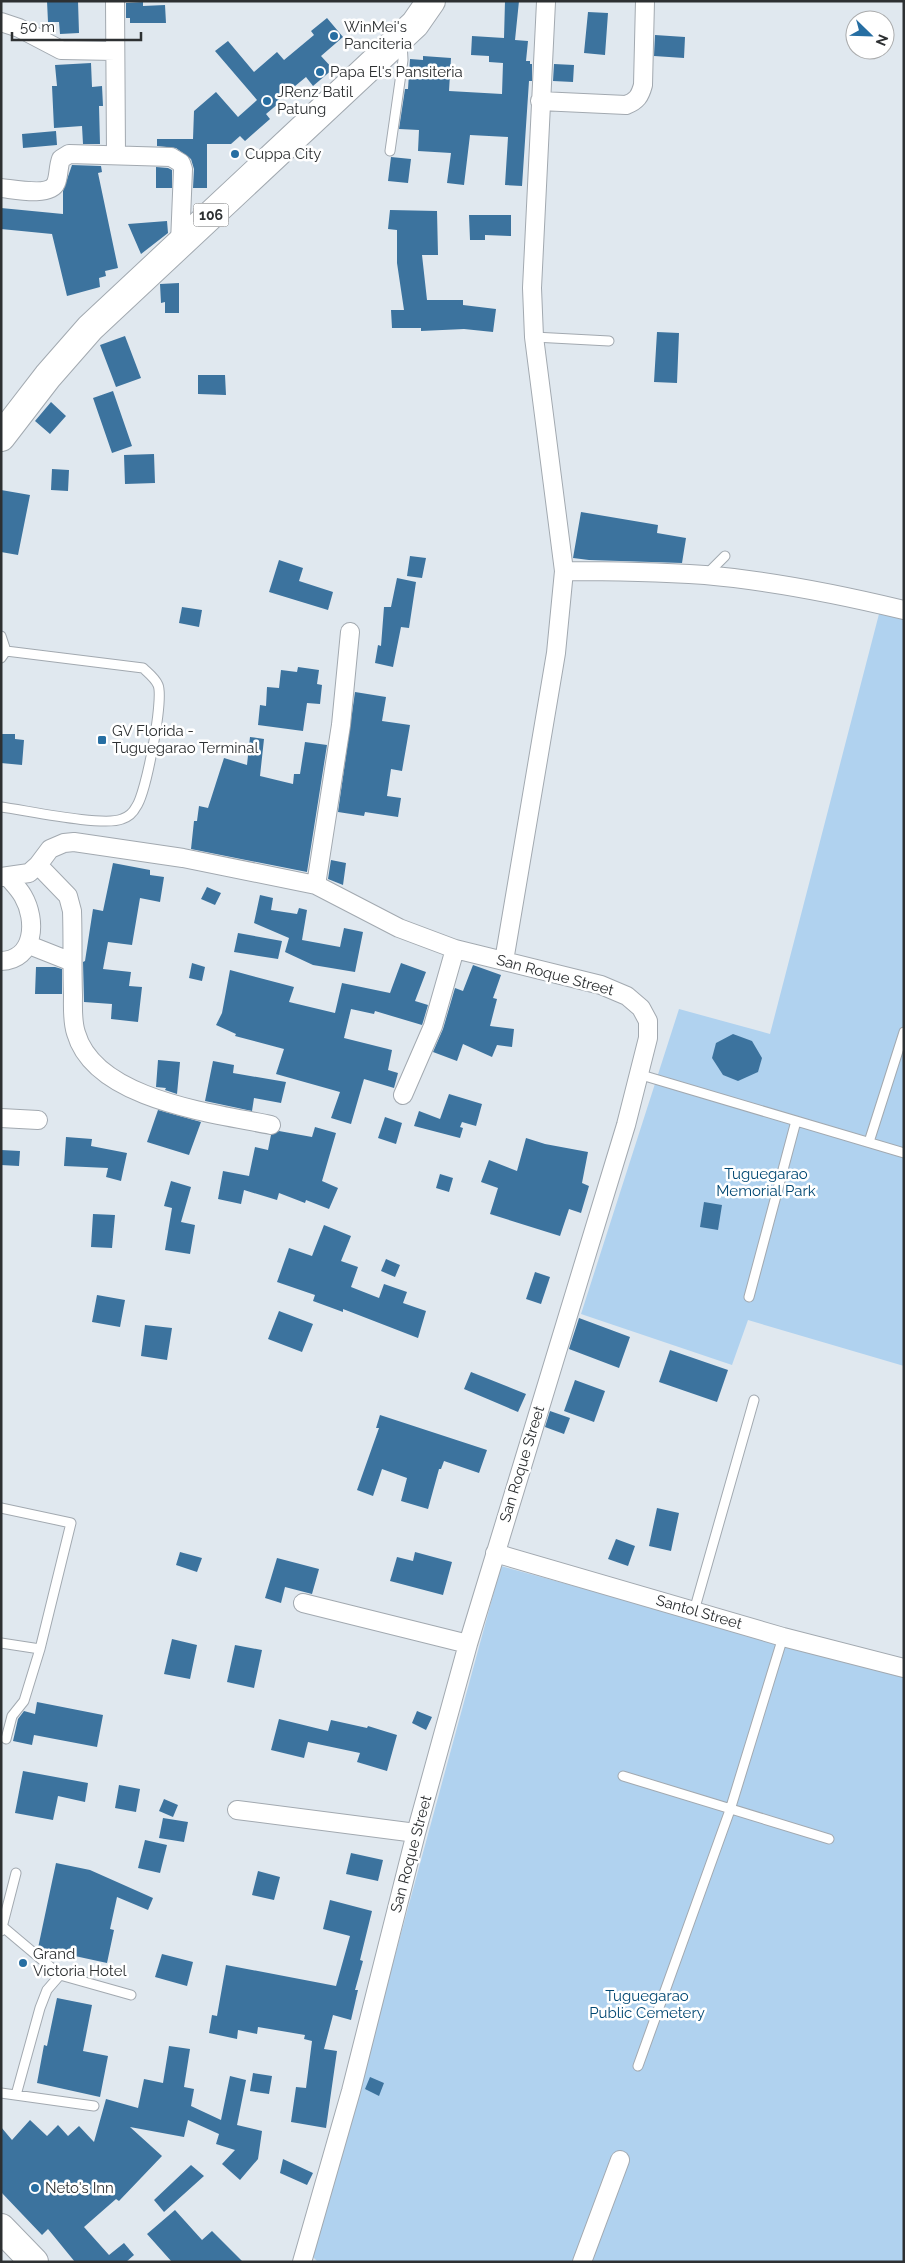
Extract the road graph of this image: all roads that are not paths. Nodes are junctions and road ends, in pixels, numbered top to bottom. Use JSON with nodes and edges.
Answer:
{"nodes":[{"id":1,"x":115,"y":1,"type":"edge"},
{"id":2,"x":431,"y":1,"type":"edge"},
{"id":3,"x":646,"y":1,"type":"edge"},
{"id":4,"x":546,"y":2,"type":"edge"},
{"id":5,"x":1,"y":22,"type":"edge"},
{"id":6,"x":402,"y":36,"type":"junction"},
{"id":7,"x":115,"y":51,"type":"junction"},
{"id":8,"x":540,"y":101,"type":"junction"},
{"id":9,"x":390,"y":151,"type":"dead end"},
{"id":10,"x":116,"y":155,"type":"junction"},
{"id":11,"x":1,"y":188,"type":"edge"},
{"id":12,"x":180,"y":243,"type":"junction"},
{"id":13,"x":534,"y":337,"type":"junction"},
{"id":14,"x":609,"y":342,"type":"dead end"},
{"id":15,"x":1,"y":437,"type":"edge"},
{"id":16,"x":725,"y":556,"type":"dead end"},
{"id":17,"x":564,"y":571,"type":"junction"},
{"id":18,"x":706,"y":575,"type":"junction"},
{"id":19,"x":904,"y":610,"type":"edge"},
{"id":20,"x":350,"y":632,"type":"dead end"},
{"id":21,"x":1,"y":636,"type":"edge"},
{"id":22,"x":4,"y":655,"type":"edge"},
{"id":23,"x":1,"y":807,"type":"edge"},
{"id":24,"x":38,"y":865,"type":"junction"},
{"id":25,"x":5,"y":877,"type":"edge"},
{"id":26,"x":316,"y":885,"type":"junction"},
{"id":27,"x":29,"y":945,"type":"junction"},
{"id":28,"x":455,"y":949,"type":"junction"},
{"id":29,"x":1,"y":961,"type":"edge"},
{"id":30,"x":504,"y":961,"type":"junction"},
{"id":31,"x":72,"y":962,"type":"junction"},
{"id":32,"x":904,"y":1032,"type":"edge"},
{"id":33,"x":638,"y":1074,"type":"junction"},
{"id":34,"x":403,"y":1095,"type":"dead end"},
{"id":35,"x":1,"y":1118,"type":"edge"},
{"id":36,"x":38,"y":1120,"type":"dead end"},
{"id":37,"x":796,"y":1121,"type":"junction"},
{"id":38,"x":271,"y":1125,"type":"dead end"},
{"id":39,"x":869,"y":1142,"type":"junction"},
{"id":40,"x":904,"y":1153,"type":"edge"},
{"id":41,"x":749,"y":1297,"type":"dead end"},
{"id":42,"x":754,"y":1400,"type":"dead end"},
{"id":43,"x":1,"y":1508,"type":"edge"},
{"id":44,"x":496,"y":1553,"type":"junction"},
{"id":45,"x":303,"y":1603,"type":"dead end"},
{"id":46,"x":694,"y":1611,"type":"junction"},
{"id":47,"x":783,"y":1637,"type":"junction"},
{"id":48,"x":1,"y":1642,"type":"edge"},
{"id":49,"x":468,"y":1644,"type":"junction"},
{"id":50,"x":40,"y":1649,"type":"junction"},
{"id":51,"x":904,"y":1668,"type":"edge"},
{"id":52,"x":6,"y":1738,"type":"dead end"},
{"id":53,"x":623,"y":1776,"type":"dead end"},
{"id":54,"x":237,"y":1810,"type":"dead end"},
{"id":55,"x":730,"y":1810,"type":"junction"},
{"id":56,"x":416,"y":1833,"type":"junction"},
{"id":57,"x":829,"y":1839,"type":"dead end"},
{"id":58,"x":16,"y":1873,"type":"dead end"},
{"id":59,"x":2,"y":1929,"type":"edge"},
{"id":60,"x":60,"y":1975,"type":"junction"},
{"id":61,"x":131,"y":1994,"type":"dead end"},
{"id":62,"x":638,"y":2066,"type":"dead end"},
{"id":63,"x":1,"y":2093,"type":"edge"},
{"id":64,"x":16,"y":2095,"type":"junction"},
{"id":65,"x":94,"y":2106,"type":"dead end"},
{"id":66,"x":620,"y":2160,"type":"dead end"},
{"id":67,"x":1,"y":2228,"type":"edge"},
{"id":68,"x":34,"y":2262,"type":"edge"},
{"id":69,"x":302,"y":2262,"type":"edge"},
{"id":70,"x":582,"y":2262,"type":"edge"}],
"edges":[{"from":1,"to":7,"type":"street"},
{"from":2,"to":6,"type":"highway","number":"106"},
{"from":3,"to":8,"type":"street"},
{"from":4,"to":8,"type":"street"},
{"from":5,"to":7,"type":"street"},
{"from":6,"to":9,"type":"lane"},
{"from":6,"to":12,"type":"highway","number":"106"},
{"from":7,"to":10,"type":"street"},
{"from":8,"to":13,"type":"street"},
{"from":10,"to":11,"type":"street"},
{"from":10,"to":12,"type":"street"},
{"from":12,"to":15,"type":"highway","number":"106"},
{"from":13,"to":14,"type":"lane"},
{"from":13,"to":17,"type":"street"},
{"from":16,"to":18,"type":"lane"},
{"from":17,"to":18,"type":"street"},
{"from":17,"to":30,"type":"street"},
{"from":18,"to":19,"type":"street"},
{"from":20,"to":26,"type":"street"},
{"from":21,"to":22,"type":"lane"},
{"from":22,"to":23,"type":"lane"},
{"from":24,"to":25,"type":"street"},
{"from":24,"to":26,"type":"street","name":"San Roque Street"},
{"from":24,"to":31,"type":"street"},
{"from":25,"to":27,"type":"street"},
{"from":26,"to":28,"type":"street","name":"San Roque Street"},
{"from":27,"to":29,"type":"street"},
{"from":27,"to":31,"type":"street"},
{"from":28,"to":30,"type":"street","name":"San Roque Street"},
{"from":28,"to":34,"type":"street"},
{"from":30,"to":33,"type":"street","name":"San Roque Street"},
{"from":31,"to":38,"type":"street"},
{"from":32,"to":39,"type":"lane"},
{"from":33,"to":37,"type":"lane"},
{"from":33,"to":44,"type":"street","name":"San Roque Street"},
{"from":35,"to":36,"type":"street"},
{"from":37,"to":39,"type":"lane"},
{"from":37,"to":41,"type":"lane"},
{"from":39,"to":40,"type":"lane"},
{"from":42,"to":46,"type":"lane"},
{"from":43,"to":50,"type":"lane"},
{"from":44,"to":46,"type":"street","name":"Santol Street"},
{"from":44,"to":49,"type":"street","name":"San Roque Street"},
{"from":45,"to":49,"type":"street"},
{"from":46,"to":47,"type":"street","name":"Santol Street"},
{"from":47,"to":51,"type":"street","name":"Santol Street"},
{"from":47,"to":55,"type":"lane"},
{"from":48,"to":50,"type":"lane"},
{"from":49,"to":56,"type":"street","name":"San Roque Street"},
{"from":50,"to":52,"type":"lane"},
{"from":53,"to":55,"type":"lane"},
{"from":54,"to":56,"type":"street"},
{"from":55,"to":57,"type":"lane"},
{"from":55,"to":62,"type":"lane"},
{"from":56,"to":69,"type":"street","name":"San Roque Street"},
{"from":58,"to":59,"type":"lane"},
{"from":59,"to":60,"type":"lane"},
{"from":60,"to":61,"type":"lane"},
{"from":60,"to":64,"type":"lane"},
{"from":63,"to":64,"type":"lane"},
{"from":64,"to":65,"type":"lane"},
{"from":66,"to":70,"type":"street"},
{"from":67,"to":68,"type":"highway"}]}
